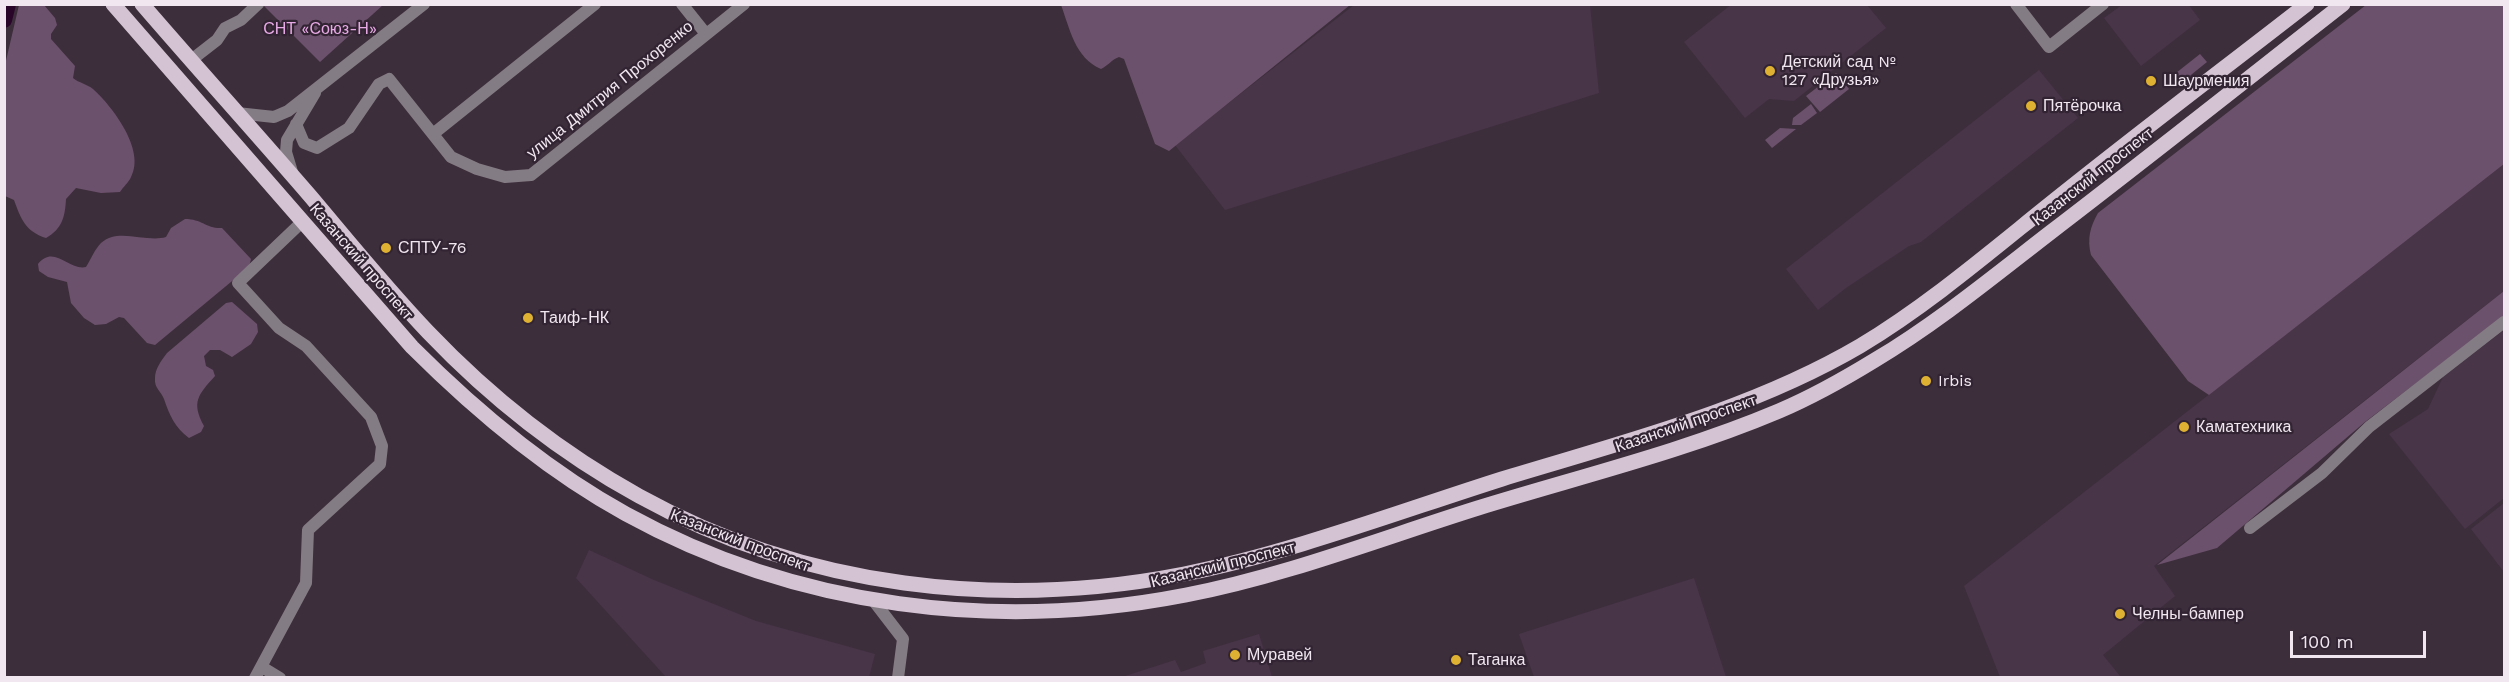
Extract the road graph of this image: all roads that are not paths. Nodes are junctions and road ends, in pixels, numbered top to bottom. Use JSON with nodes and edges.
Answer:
{"nodes":[{"id":1,"x":113,"y":4,"type":"edge"},
{"id":2,"x":142,"y":4,"type":"edge"},
{"id":3,"x":258,"y":4,"type":"edge"},
{"id":4,"x":424,"y":4,"type":"edge"},
{"id":5,"x":595,"y":4,"type":"edge"},
{"id":6,"x":682,"y":4,"type":"edge"},
{"id":7,"x":744,"y":4,"type":"edge"},
{"id":8,"x":2016,"y":4,"type":"edge"},
{"id":9,"x":2103,"y":4,"type":"edge"},
{"id":10,"x":2307,"y":4,"type":"edge"},
{"id":11,"x":2343,"y":4,"type":"edge"},
{"id":12,"x":706,"y":34,"type":"junction"},
{"id":13,"x":190,"y":61,"type":"junction"},
{"id":14,"x":318,"y":87,"type":"junction"},
{"id":15,"x":237,"y":113,"type":"junction"},
{"id":16,"x":296,"y":124,"type":"junction"},
{"id":17,"x":433,"y":134,"type":"junction"},
{"id":18,"x":294,"y":177,"type":"junction"},
{"id":19,"x":302,"y":222,"type":"junction"},
{"id":20,"x":2505,"y":322,"type":"edge"},
{"id":21,"x":1476,"y":487,"type":"junction"},
{"id":22,"x":1481,"y":507,"type":"junction"},
{"id":23,"x":2250,"y":528,"type":"dead end"},
{"id":24,"x":873,"y":600,"type":"junction"},
{"id":25,"x":259,"y":672,"type":"edge"},
{"id":26,"x":280,"y":678,"type":"edge"},
{"id":27,"x":898,"y":678,"type":"edge"}],
"edges":[{"from":1,"to":19,"type":"main road","name":"Казанский проспект"},
{"from":2,"to":13,"type":"main road","name":"Казанский проспект"},
{"from":3,"to":13,"type":"street"},
{"from":4,"to":14,"type":"street"},
{"from":5,"to":17,"type":"street"},
{"from":6,"to":12,"type":"street"},
{"from":7,"to":12,"type":"street","name":"улица Дмитрия Прохоренко"},
{"from":8,"to":9,"type":"street"},
{"from":10,"to":21,"type":"main road","name":"Казанский проспект"},
{"from":11,"to":22,"type":"main road","name":"Казанский проспект"},
{"from":12,"to":17,"type":"street","name":"улица Дмитрия Прохоренко"},
{"from":13,"to":15,"type":"main road","name":"Казанский проспект"},
{"from":14,"to":15,"type":"street"},
{"from":14,"to":16,"type":"street"},
{"from":15,"to":18,"type":"main road","name":"Казанский проспект"},
{"from":16,"to":17,"type":"street","name":"улица Дмитрия Прохоренко"},
{"from":16,"to":18,"type":"street"},
{"from":18,"to":21,"type":"main road","name":"Казанский проспект"},
{"from":19,"to":24,"type":"main road","name":"Казанский проспект"},
{"from":19,"to":25,"type":"street"},
{"from":20,"to":23,"type":"street"},
{"from":21,"to":22,"type":"main road"},
{"from":22,"to":24,"type":"main road","name":"Казанский проспект"},
{"from":24,"to":27,"type":"street"},
{"from":25,"to":26,"type":"street"}]}
